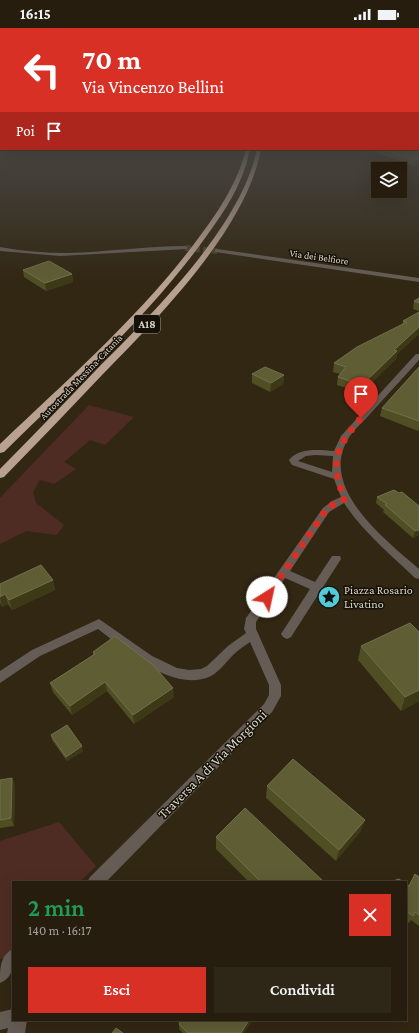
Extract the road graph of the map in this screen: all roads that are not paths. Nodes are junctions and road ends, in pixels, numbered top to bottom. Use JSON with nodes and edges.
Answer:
{"nodes":[{"id":1,"x":235,"y":187,"type":"edge"},
{"id":2,"x":247,"y":187,"type":"edge"},
{"id":3,"x":0,"y":248,"type":"edge"},
{"id":4,"x":185,"y":248,"type":"tunnel mouth"},
{"id":5,"x":217,"y":251,"type":"tunnel mouth"},
{"id":6,"x":419,"y":280,"type":"edge"},
{"id":7,"x":419,"y":356,"type":"edge"},
{"id":8,"x":0,"y":450,"type":"edge"},
{"id":9,"x":338,"y":454,"type":"junction"},
{"id":10,"x":0,"y":475,"type":"edge"},
{"id":11,"x":338,"y":477,"type":"junction"},
{"id":12,"x":345,"y":499,"type":"junction"},
{"id":13,"x":336,"y":559,"type":"dead end"},
{"id":14,"x":283,"y":573,"type":"junction"},
{"id":15,"x":419,"y":575,"type":"edge"},
{"id":16,"x":318,"y":588,"type":"junction"},
{"id":17,"x":251,"y":632,"type":"junction"},
{"id":18,"x":287,"y":634,"type":"dead end"},
{"id":19,"x":0,"y":678,"type":"edge"},
{"id":20,"x":96,"y":881,"type":"edge"},
{"id":21,"x":12,"y":958,"type":"edge"},
{"id":22,"x":0,"y":975,"type":"edge"},
{"id":23,"x":12,"y":1018,"type":"edge"},
{"id":24,"x":0,"y":1021,"type":"edge"},
{"id":25,"x":18,"y":1021,"type":"edge"},
{"id":26,"x":16,"y":1033,"type":"edge"}],
"edges":[{"from":1,"to":8,"type":"highway","name":"Autostrada Messina-Catania","number":"A18"},
{"from":2,"to":10,"type":"highway","name":"Autostrada Messina-Catania","number":"A18"},
{"from":3,"to":4,"type":"street"},
{"from":5,"to":6,"type":"street","name":"Via dei Belfiore"},
{"from":7,"to":9,"type":"street"},
{"from":9,"to":11,"type":"street"},
{"from":9,"to":11,"type":"street"},
{"from":11,"to":12,"type":"street"},
{"from":12,"to":14,"type":"street"},
{"from":12,"to":15,"type":"street"},
{"from":13,"to":16,"type":"street"},
{"from":14,"to":16,"type":"street"},
{"from":14,"to":17,"type":"street"},
{"from":16,"to":18,"type":"street"},
{"from":17,"to":19,"type":"street"},
{"from":17,"to":20,"type":"street","name":"Traversa A di Via Morgioni"},
{"from":21,"to":22,"type":"street"},
{"from":23,"to":24,"type":"street"},
{"from":25,"to":26,"type":"street"}]}
